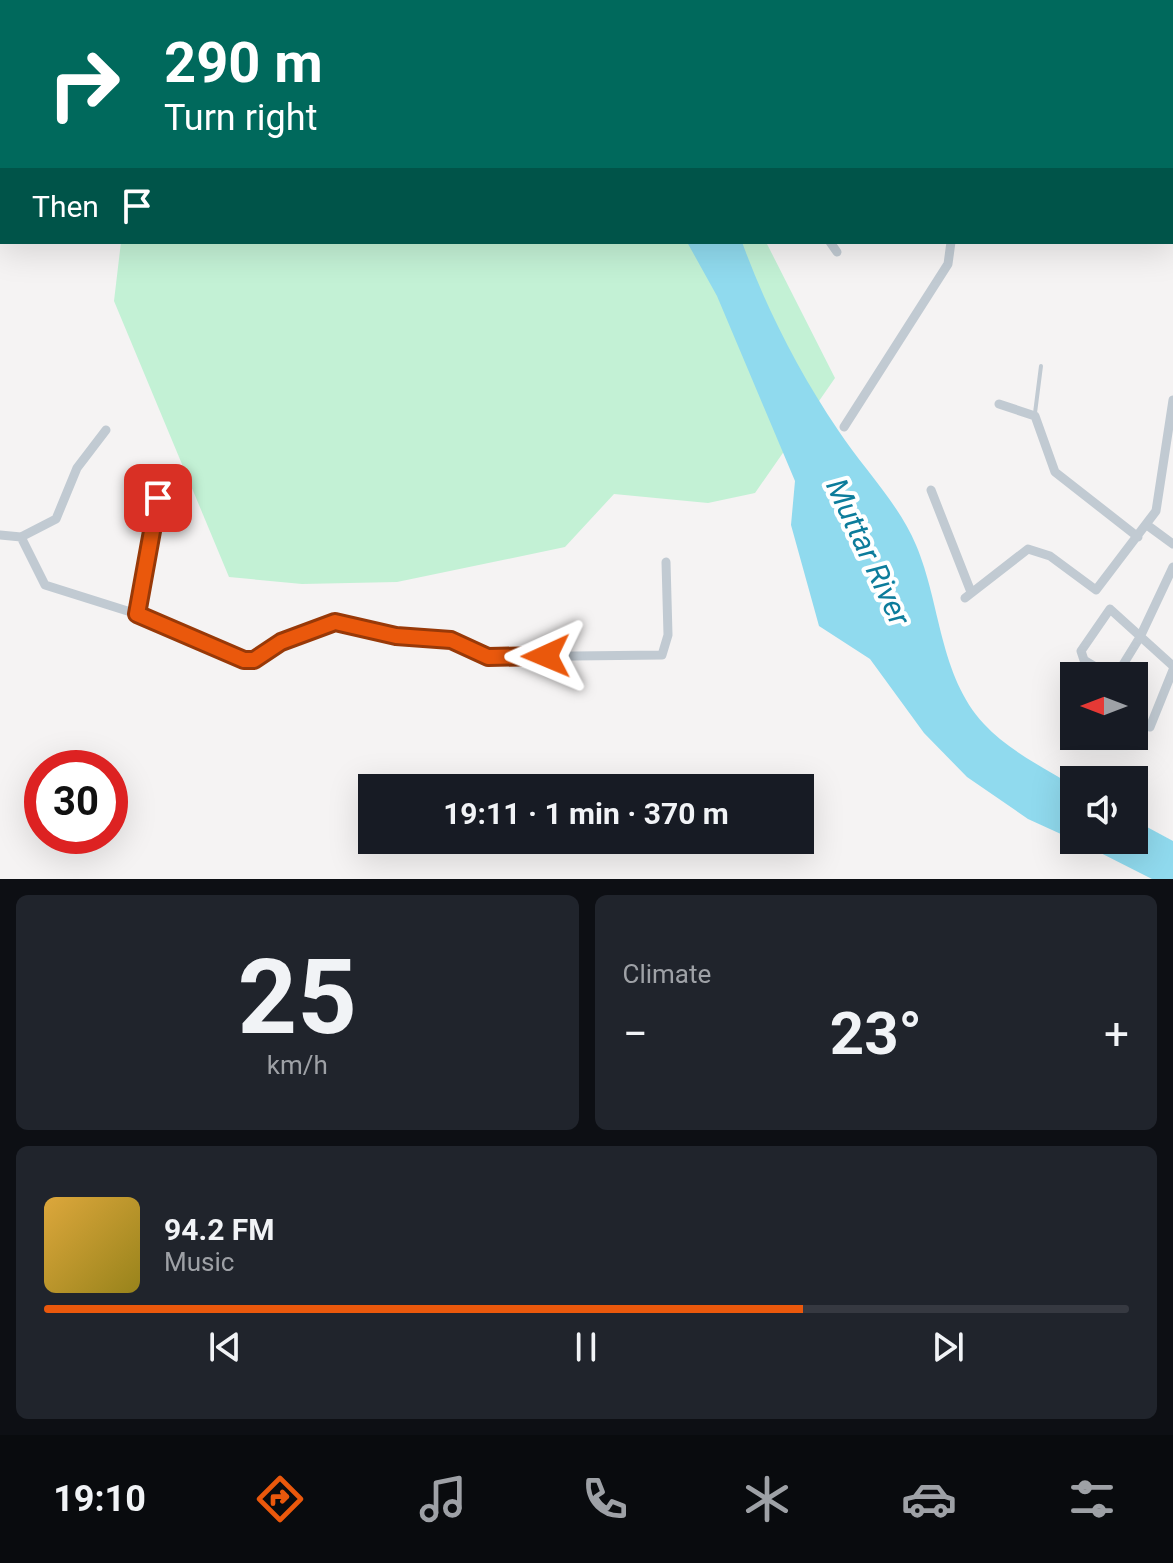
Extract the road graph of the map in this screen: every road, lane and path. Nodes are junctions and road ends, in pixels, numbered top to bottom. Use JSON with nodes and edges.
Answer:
{"nodes":[{"id":1,"x":831,"y":244,"type":"edge"},
{"id":2,"x":951,"y":244,"type":"edge"},
{"id":3,"x":837,"y":252,"type":"dead end"},
{"id":4,"x":1041,"y":366,"type":"dead end"},
{"id":5,"x":1173,"y":400,"type":"edge"},
{"id":6,"x":999,"y":404,"type":"dead end"},
{"id":7,"x":1035,"y":416,"type":"junction"},
{"id":8,"x":844,"y":427,"type":"dead end"},
{"id":9,"x":106,"y":430,"type":"dead end"},
{"id":10,"x":931,"y":490,"type":"dead end"},
{"id":11,"x":158,"y":498,"type":"dead end"},
{"id":12,"x":1147,"y":525,"type":"junction"},
{"id":13,"x":0,"y":535,"type":"edge"},
{"id":14,"x":21,"y":537,"type":"junction"},
{"id":15,"x":1138,"y":537,"type":"junction"},
{"id":16,"x":1173,"y":544,"type":"edge"},
{"id":17,"x":666,"y":562,"type":"dead end"},
{"id":18,"x":1173,"y":567,"type":"edge"},
{"id":19,"x":137,"y":614,"type":"junction"},
{"id":20,"x":1140,"y":637,"type":"junction"},
{"id":21,"x":1088,"y":662,"type":"edge"},
{"id":22,"x":1123,"y":662,"type":"edge"},
{"id":23,"x":1173,"y":668,"type":"edge"},
{"id":24,"x":1150,"y":727,"type":"dead end"}],
"edges":[{"from":1,"to":3,"type":"street"},
{"from":2,"to":8,"type":"street"},
{"from":4,"to":7,"type":"lane"},
{"from":5,"to":12,"type":"street"},
{"from":6,"to":7,"type":"street"},
{"from":7,"to":15,"type":"street"},
{"from":9,"to":14,"type":"street"},
{"from":10,"to":15,"type":"street"},
{"from":11,"to":19,"type":"street"},
{"from":12,"to":15,"type":"street"},
{"from":12,"to":16,"type":"street"},
{"from":13,"to":14,"type":"street"},
{"from":14,"to":19,"type":"street"},
{"from":17,"to":19,"type":"street"},
{"from":18,"to":20,"type":"street"},
{"from":20,"to":21,"type":"street"},
{"from":20,"to":22,"type":"street"},
{"from":20,"to":23,"type":"street"},
{"from":23,"to":24,"type":"street"}]}
